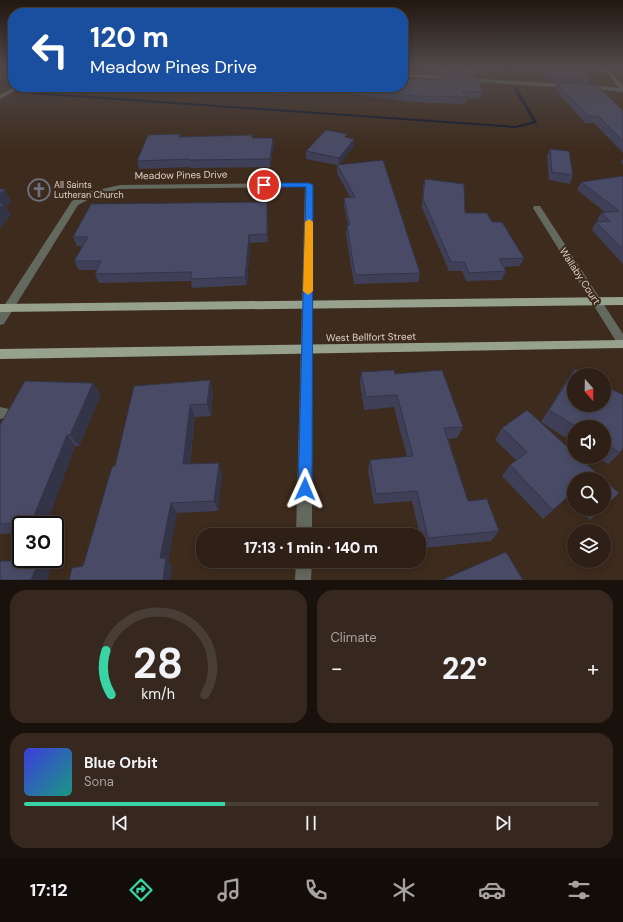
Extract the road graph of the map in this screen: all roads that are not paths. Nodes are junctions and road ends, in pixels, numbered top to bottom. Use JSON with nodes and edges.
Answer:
{"nodes":[{"id":1,"x":537,"y":208,"type":"dead end"},
{"id":2,"x":596,"y":301,"type":"junction"},
{"id":3,"x":623,"y":301,"type":"edge"},
{"id":4,"x":308,"y":306,"type":"junction"},
{"id":5,"x":4,"y":308,"type":"edge"},
{"id":6,"x":0,"y":321,"type":"edge"},
{"id":7,"x":623,"y":344,"type":"edge"},
{"id":8,"x":307,"y":350,"type":"junction"},
{"id":9,"x":0,"y":354,"type":"edge"},
{"id":10,"x":304,"y":528,"type":"edge"},
{"id":11,"x":304,"y":568,"type":"edge"},
{"id":12,"x":303,"y":580,"type":"edge"}],
"edges":[{"from":1,"to":2,"type":"street","name":"Wallaby Court"},
{"from":2,"to":3,"type":"main road"},
{"from":2,"to":4,"type":"main road"},
{"from":2,"to":7,"type":"street","name":"Wallaby Court"},
{"from":4,"to":5,"type":"main road"},
{"from":4,"to":5,"type":"street","name":"Meadow Pines Drive"},
{"from":4,"to":8,"type":"street"},
{"from":5,"to":6,"type":"street","name":"Meadow Pines Drive"},
{"from":7,"to":8,"type":"main road","name":"West Bellfort Street"},
{"from":8,"to":9,"type":"main road","name":"West Bellfort Street"},
{"from":8,"to":10,"type":"street"},
{"from":11,"to":12,"type":"street"}]}
